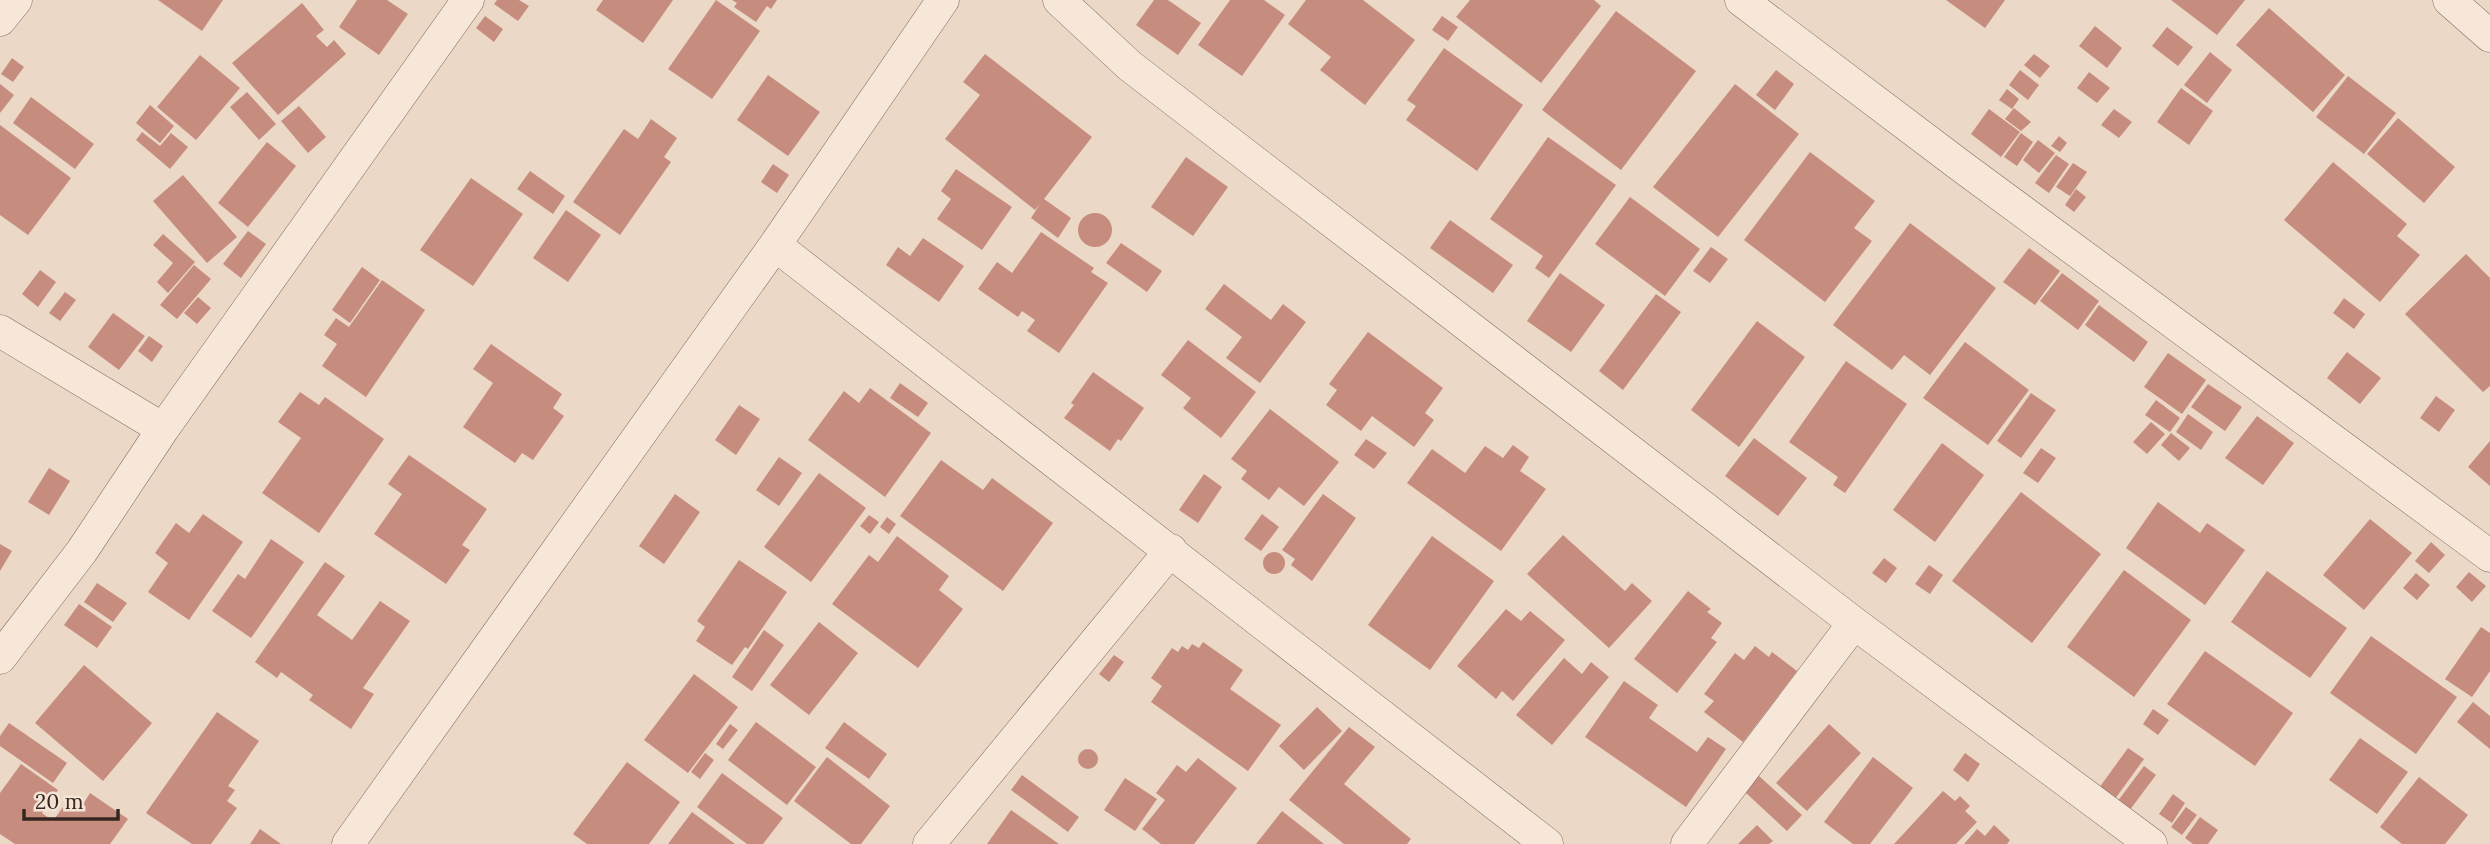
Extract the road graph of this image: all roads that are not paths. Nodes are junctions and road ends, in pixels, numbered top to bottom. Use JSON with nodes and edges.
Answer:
{"nodes":[{"id":1,"x":16,"y":0,"type":"edge"},
{"id":2,"x":468,"y":0,"type":"edge"},
{"id":3,"x":943,"y":0,"type":"edge"},
{"id":4,"x":1059,"y":0,"type":"edge"},
{"id":5,"x":1741,"y":0,"type":"edge"},
{"id":6,"x":2449,"y":0,"type":"edge"},
{"id":7,"x":0,"y":20,"type":"edge"},
{"id":8,"x":2490,"y":36,"type":"edge"},
{"id":9,"x":775,"y":245,"type":"junction"},
{"id":10,"x":0,"y":331,"type":"edge"},
{"id":11,"x":163,"y":429,"type":"junction"},
{"id":12,"x":1171,"y":551,"type":"junction"},
{"id":13,"x":2490,"y":556,"type":"edge"},
{"id":14,"x":1854,"y":623,"type":"junction"},
{"id":15,"x":0,"y":658,"type":"edge"},
{"id":16,"x":1512,"y":832,"type":"edge"},
{"id":17,"x":348,"y":844,"type":"edge"},
{"id":18,"x":929,"y":844,"type":"edge"},
{"id":19,"x":1547,"y":844,"type":"edge"},
{"id":20,"x":1687,"y":844,"type":"edge"},
{"id":21,"x":2151,"y":844,"type":"edge"}],
"edges":[{"from":1,"to":7,"type":"street"},
{"from":2,"to":11,"type":"street"},
{"from":3,"to":9,"type":"street"},
{"from":4,"to":14,"type":"street"},
{"from":5,"to":13,"type":"street"},
{"from":6,"to":8,"type":"street"},
{"from":9,"to":12,"type":"street"},
{"from":9,"to":17,"type":"street"},
{"from":10,"to":11,"type":"street"},
{"from":11,"to":15,"type":"street"},
{"from":12,"to":16,"type":"street"},
{"from":12,"to":18,"type":"street"},
{"from":14,"to":20,"type":"street"},
{"from":14,"to":21,"type":"street"},
{"from":16,"to":19,"type":"street"}]}
